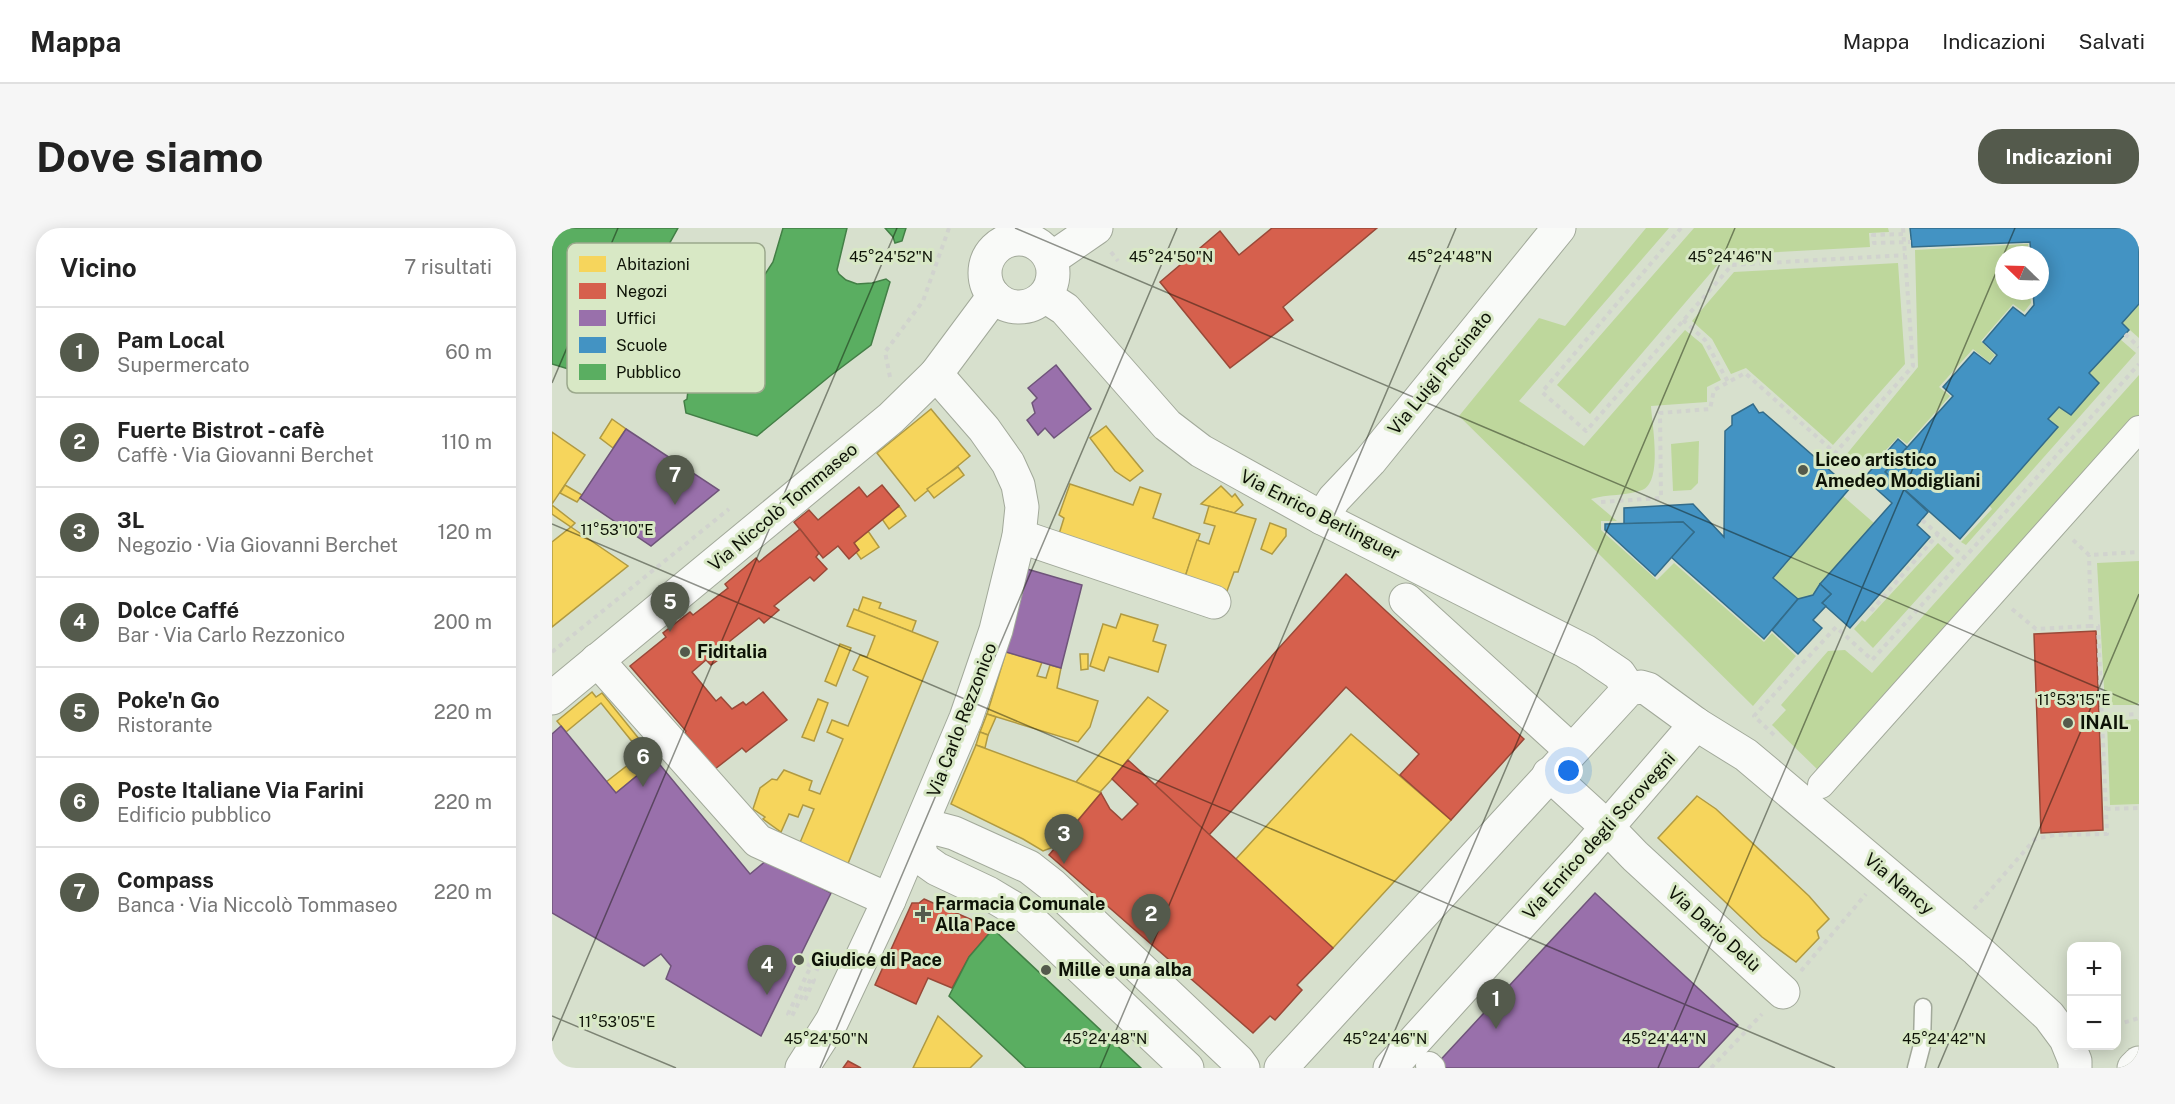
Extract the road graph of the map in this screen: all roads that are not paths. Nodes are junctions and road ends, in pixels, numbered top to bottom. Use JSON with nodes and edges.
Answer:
{"nodes":[{"id":1,"x":1096,"y":228,"type":"edge"},
{"id":2,"x":1559,"y":228,"type":"edge"},
{"id":3,"x":998,"y":236,"type":"edge"},
{"id":4,"x":1051,"y":259,"type":"junction"},
{"id":5,"x":994,"y":296,"type":"junction"},
{"id":6,"x":1045,"y":296,"type":"junction"},
{"id":7,"x":936,"y":374,"type":"junction"},
{"id":8,"x":2139,"y":429,"type":"edge"},
{"id":9,"x":1322,"y":518,"type":"junction"},
{"id":10,"x":1018,"y":536,"type":"junction"},
{"id":11,"x":1406,"y":600,"type":"dead end"},
{"id":12,"x":1214,"y":603,"type":"dead end"},
{"id":13,"x":597,"y":660,"type":"junction"},
{"id":14,"x":1629,"y":688,"type":"junction"},
{"id":15,"x":552,"y":698,"type":"edge"},
{"id":16,"x":1696,"y":724,"type":"junction"},
{"id":17,"x":1570,"y":750,"type":"junction"},
{"id":18,"x":1549,"y":774,"type":"junction"},
{"id":19,"x":1821,"y":785,"type":"dead end"},
{"id":20,"x":1607,"y":827,"type":"junction"},
{"id":21,"x":916,"y":838,"type":"junction"},
{"id":22,"x":1052,"y":885,"type":"junction"},
{"id":23,"x":889,"y":900,"type":"junction"},
{"id":24,"x":1025,"y":915,"type":"junction"},
{"id":25,"x":1783,"y":992,"type":"road end"},
{"id":26,"x":1923,"y":1007,"type":"dead end"},
{"id":27,"x":2139,"y":1063,"type":"edge"},
{"id":28,"x":802,"y":1068,"type":"edge"},
{"id":29,"x":1187,"y":1068,"type":"edge"},
{"id":30,"x":1243,"y":1068,"type":"edge"},
{"id":31,"x":1281,"y":1068,"type":"edge"},
{"id":32,"x":1390,"y":1068,"type":"edge"},
{"id":33,"x":1916,"y":1068,"type":"edge"},
{"id":34,"x":2076,"y":1068,"type":"edge"},
{"id":35,"x":2134,"y":1068,"type":"edge"}],
"edges":[{"from":1,"to":4,"type":"street"},
{"from":2,"to":9,"type":"street","name":"Via Luigi Piccinato"},
{"from":3,"to":4,"type":"street"},
{"from":3,"to":5,"type":"street"},
{"from":4,"to":6,"type":"street"},
{"from":5,"to":6,"type":"street"},
{"from":5,"to":7,"type":"street","name":"Via Niccolò Tommaseo"},
{"from":6,"to":9,"type":"street","name":"Via Enrico Berlinguer"},
{"from":7,"to":10,"type":"street","name":"Via Carlo Rezzonico"},
{"from":7,"to":13,"type":"street","name":"Via Niccolò Tommaseo"},
{"from":8,"to":19,"type":"street"},
{"from":9,"to":14,"type":"street","name":"Via Enrico Berlinguer"},
{"from":10,"to":12,"type":"street"},
{"from":10,"to":21,"type":"street","name":"Via Carlo Rezzonico"},
{"from":11,"to":17,"type":"street"},
{"from":13,"to":15,"type":"street","name":"Via Niccolò Tommaseo"},
{"from":13,"to":23,"type":"street"},
{"from":14,"to":16,"type":"street"},
{"from":14,"to":17,"type":"street"},
{"from":16,"to":20,"type":"street","name":"Via Enrico degli Scrovegni"},
{"from":16,"to":34,"type":"street","name":"Via Nancy"},
{"from":17,"to":18,"type":"street"},
{"from":18,"to":20,"type":"street","name":"Via Dario Delù"},
{"from":18,"to":31,"type":"street"},
{"from":20,"to":25,"type":"street","name":"Via Dario Delù"},
{"from":20,"to":32,"type":"street","name":"Via Enrico degli Scrovegni"},
{"from":21,"to":22,"type":"street"},
{"from":21,"to":23,"type":"street","name":"Via Carlo Rezzonico"},
{"from":21,"to":24,"type":"street"},
{"from":22,"to":24,"type":"street"},
{"from":22,"to":30,"type":"street"},
{"from":23,"to":28,"type":"street","name":"Via Carlo Rezzonico"},
{"from":24,"to":29,"type":"street"},
{"from":26,"to":33,"type":"lane"},
{"from":27,"to":35,"type":"street"}]}
